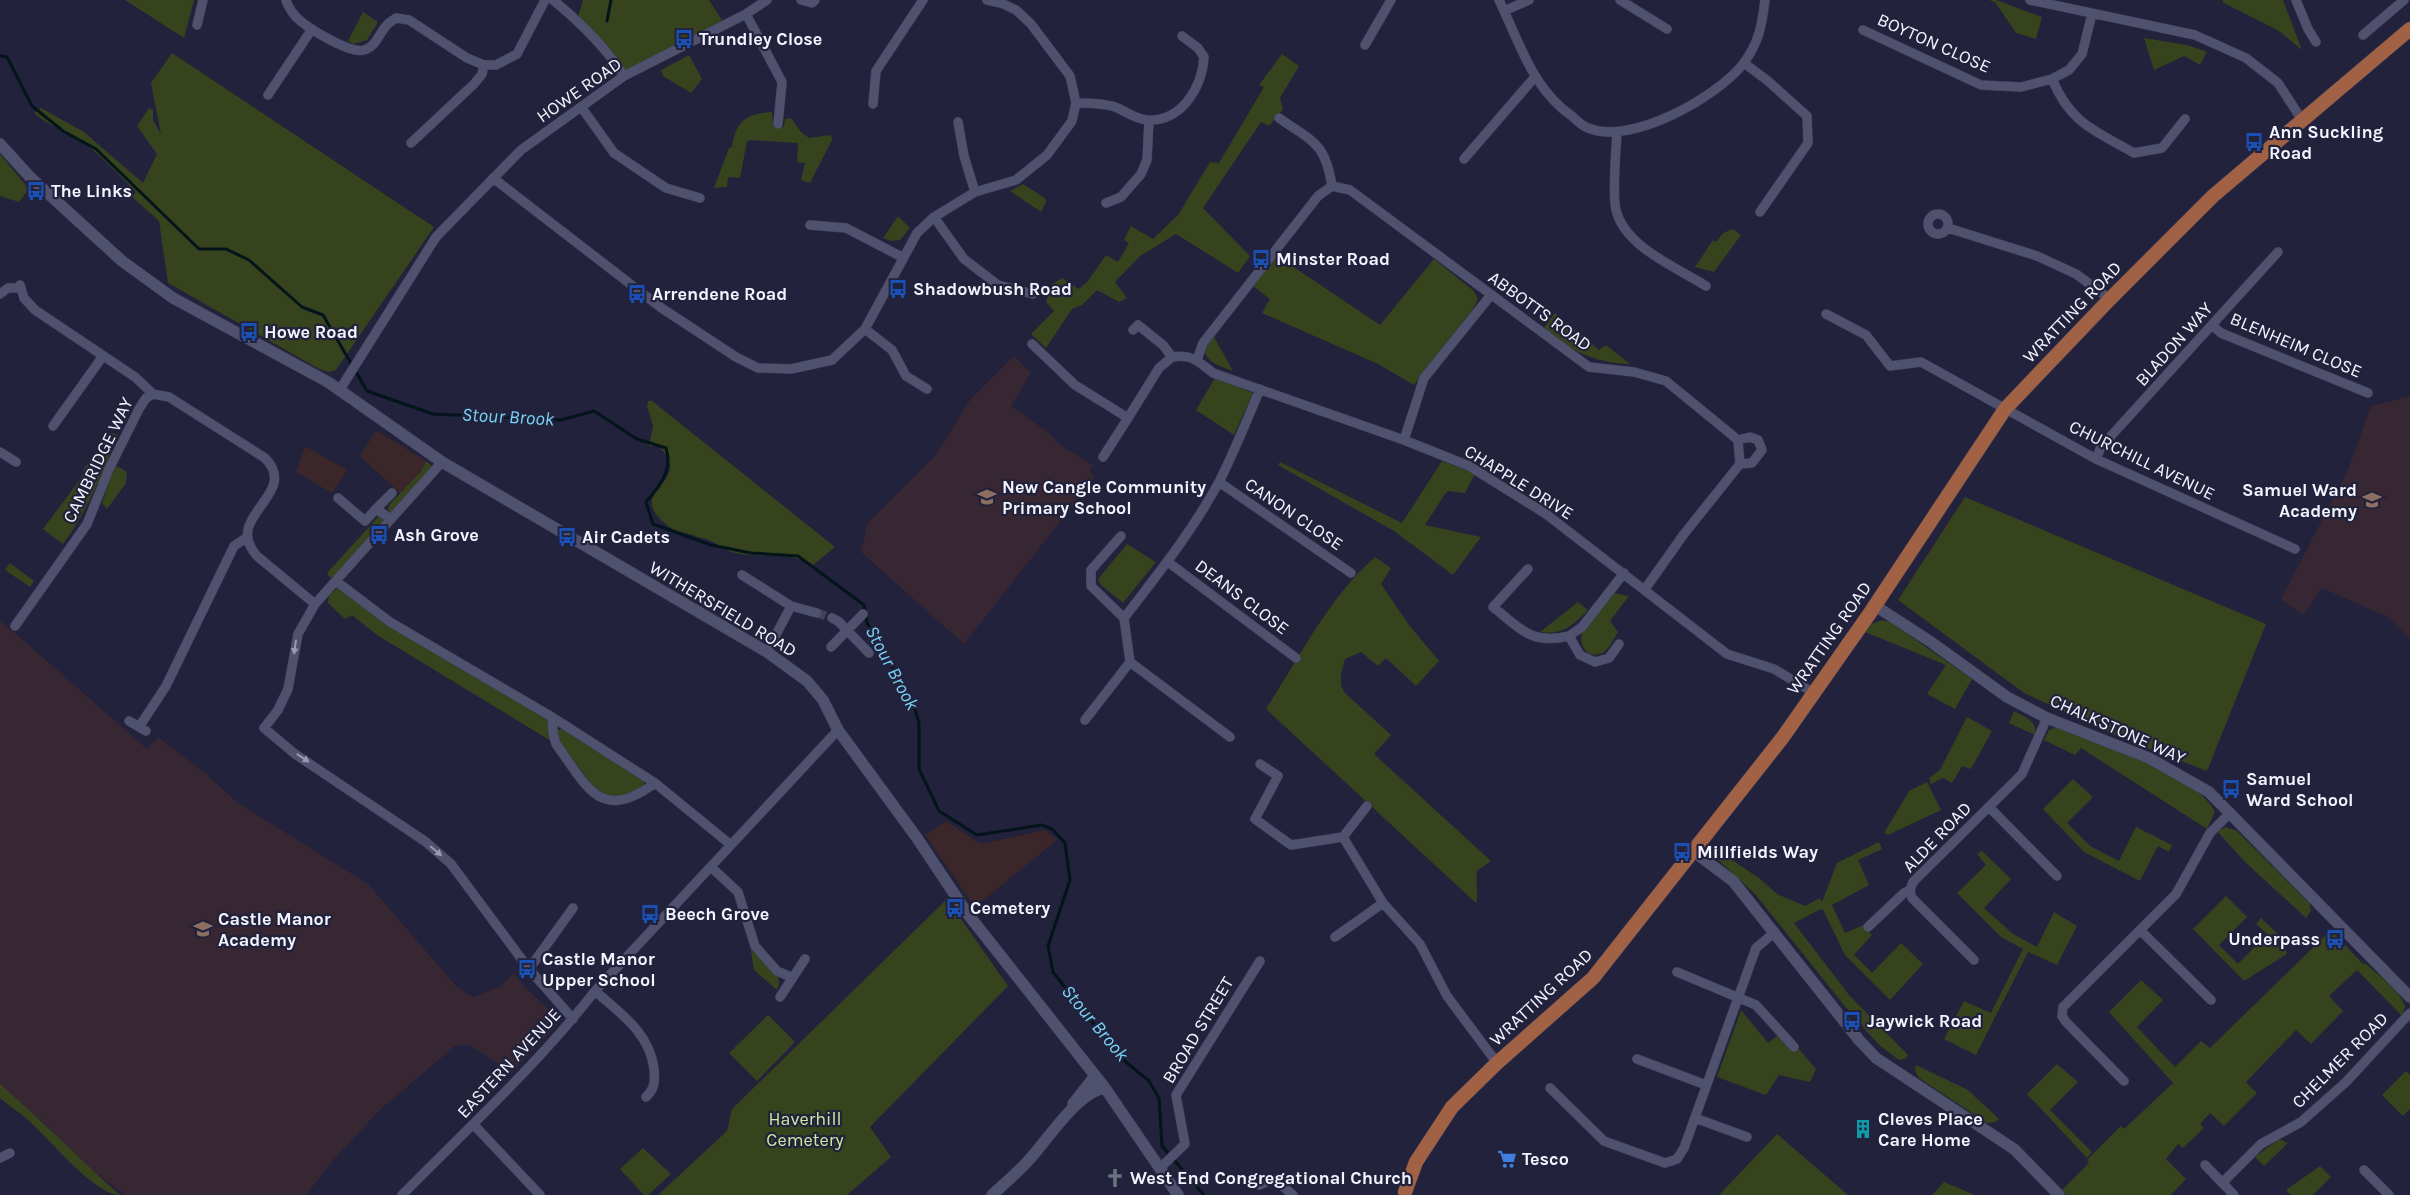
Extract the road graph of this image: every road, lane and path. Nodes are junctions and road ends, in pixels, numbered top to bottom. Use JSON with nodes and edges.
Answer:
{"nodes":[{"id":1,"x":203,"y":0,"type":"edge"},
{"id":2,"x":286,"y":0,"type":"edge"},
{"id":3,"x":545,"y":0,"type":"edge"},
{"id":4,"x":553,"y":0,"type":"edge"},
{"id":5,"x":767,"y":0,"type":"edge"},
{"id":6,"x":801,"y":0,"type":"edge"},
{"id":7,"x":815,"y":0,"type":"edge"},
{"id":8,"x":923,"y":0,"type":"edge"},
{"id":9,"x":987,"y":0,"type":"edge"},
{"id":10,"x":1391,"y":0,"type":"edge"},
{"id":11,"x":1499,"y":0,"type":"edge"},
{"id":12,"x":1529,"y":0,"type":"edge"},
{"id":13,"x":1620,"y":0,"type":"edge"},
{"id":14,"x":1765,"y":0,"type":"edge"},
{"id":15,"x":2030,"y":0,"type":"edge"},
{"id":16,"x":2296,"y":0,"type":"edge"},
{"id":17,"x":2404,"y":0,"type":"edge"},
{"id":18,"x":1001,"y":1,"type":"edge"},
{"id":19,"x":1504,"y":11,"type":"junction"},
{"id":20,"x":746,"y":14,"type":"junction"},
{"id":21,"x":2092,"y":14,"type":"junction"},
{"id":22,"x":197,"y":25,"type":"dead end"},
{"id":23,"x":312,"y":29,"type":"junction"},
{"id":24,"x":1667,"y":29,"type":"dead end"},
{"id":25,"x":1863,"y":30,"type":"dead end"},
{"id":26,"x":2410,"y":30,"type":"edge"},
{"id":27,"x":2363,"y":35,"type":"dead end"},
{"id":28,"x":1182,"y":36,"type":"dead end"},
{"id":29,"x":2316,"y":42,"type":"dead end"},
{"id":30,"x":1365,"y":45,"type":"dead end"},
{"id":31,"x":1744,"y":63,"type":"junction"},
{"id":32,"x":484,"y":65,"type":"junction"},
{"id":33,"x":624,"y":76,"type":"junction"},
{"id":34,"x":1534,"y":78,"type":"junction"},
{"id":35,"x":2052,"y":79,"type":"junction"},
{"id":36,"x":268,"y":95,"type":"dead end"},
{"id":37,"x":1076,"y":103,"type":"junction"},
{"id":38,"x":873,"y":104,"type":"dead end"},
{"id":39,"x":582,"y":108,"type":"junction"},
{"id":40,"x":1280,"y":118,"type":"dead end"},
{"id":41,"x":2185,"y":119,"type":"dead end"},
{"id":42,"x":1149,"y":120,"type":"junction"},
{"id":43,"x":2302,"y":120,"type":"junction"},
{"id":44,"x":958,"y":122,"type":"dead end"},
{"id":45,"x":778,"y":124,"type":"dead end"},
{"id":46,"x":1617,"y":132,"type":"junction"},
{"id":47,"x":412,"y":143,"type":"dead end"},
{"id":48,"x":0,"y":144,"type":"edge"},
{"id":49,"x":1464,"y":159,"type":"dead end"},
{"id":50,"x":493,"y":178,"type":"junction"},
{"id":51,"x":1332,"y":186,"type":"junction"},
{"id":52,"x":975,"y":192,"type":"junction"},
{"id":53,"x":700,"y":198,"type":"dead end"},
{"id":54,"x":1106,"y":203,"type":"dead end"},
{"id":55,"x":1760,"y":212,"type":"dead end"},
{"id":56,"x":934,"y":217,"type":"junction"},
{"id":57,"x":810,"y":225,"type":"dead end"},
{"id":58,"x":1948,"y":228,"type":"dead end"},
{"id":59,"x":2278,"y":252,"type":"dead end"},
{"id":60,"x":902,"y":257,"type":"junction"},
{"id":61,"x":1706,"y":286,"type":"dead end"},
{"id":62,"x":0,"y":294,"type":"edge"},
{"id":63,"x":1033,"y":294,"type":"dead end"},
{"id":64,"x":1491,"y":295,"type":"junction"},
{"id":65,"x":2110,"y":299,"type":"junction"},
{"id":66,"x":1826,"y":314,"type":"dead end"},
{"id":67,"x":2213,"y":326,"type":"junction"},
{"id":68,"x":866,"y":328,"type":"junction"},
{"id":69,"x":1133,"y":330,"type":"dead end"},
{"id":70,"x":1032,"y":344,"type":"dead end"},
{"id":71,"x":103,"y":356,"type":"junction"},
{"id":72,"x":1172,"y":357,"type":"junction"},
{"id":73,"x":1198,"y":360,"type":"junction"},
{"id":74,"x":927,"y":389,"type":"dead end"},
{"id":75,"x":1260,"y":389,"type":"junction"},
{"id":76,"x":339,"y":391,"type":"junction"},
{"id":77,"x":2368,"y":393,"type":"dead end"},
{"id":78,"x":153,"y":394,"type":"junction"},
{"id":79,"x":2006,"y":409,"type":"junction"},
{"id":80,"x":1128,"y":418,"type":"junction"},
{"id":81,"x":53,"y":426,"type":"dead end"},
{"id":82,"x":1404,"y":440,"type":"junction"},
{"id":83,"x":1738,"y":440,"type":"junction"},
{"id":84,"x":0,"y":452,"type":"edge"},
{"id":85,"x":1103,"y":457,"type":"dead end"},
{"id":86,"x":2096,"y":459,"type":"junction"},
{"id":87,"x":16,"y":462,"type":"dead end"},
{"id":88,"x":442,"y":462,"type":"junction"},
{"id":89,"x":1740,"y":464,"type":"junction"},
{"id":90,"x":1219,"y":482,"type":"junction"},
{"id":91,"x":392,"y":493,"type":"dead end"},
{"id":92,"x":338,"y":498,"type":"dead end"},
{"id":93,"x":376,"y":509,"type":"junction"},
{"id":94,"x":392,"y":520,"type":"junction"},
{"id":95,"x":1121,"y":536,"type":"dead end"},
{"id":96,"x":246,"y":538,"type":"junction"},
{"id":97,"x":2295,"y":549,"type":"dead end"},
{"id":98,"x":1168,"y":562,"type":"junction"},
{"id":99,"x":1528,"y":570,"type":"dead end"},
{"id":100,"x":1351,"y":573,"type":"dead end"},
{"id":101,"x":1624,"y":573,"type":"junction"},
{"id":102,"x":742,"y":575,"type":"dead end"},
{"id":103,"x":336,"y":581,"type":"junction"},
{"id":104,"x":1646,"y":589,"type":"junction"},
{"id":105,"x":315,"y":604,"type":"junction"},
{"id":106,"x":1874,"y":605,"type":"junction"},
{"id":107,"x":791,"y":606,"type":"junction"},
{"id":108,"x":817,"y":613,"type":"tunnel mouth"},
{"id":109,"x":863,"y":614,"type":"dead end"},
{"id":110,"x":832,"y":618,"type":"tunnel mouth"},
{"id":111,"x":1124,"y":618,"type":"junction"},
{"id":112,"x":15,"y":626,"type":"dead end"},
{"id":113,"x":848,"y":630,"type":"junction"},
{"id":114,"x":1569,"y":636,"type":"junction"},
{"id":115,"x":1619,"y":644,"type":"dead end"},
{"id":116,"x":830,"y":647,"type":"dead end"},
{"id":117,"x":767,"y":652,"type":"junction"},
{"id":118,"x":868,"y":653,"type":"dead end"},
{"id":119,"x":1296,"y":658,"type":"dead end"},
{"id":120,"x":1130,"y":662,"type":"junction"},
{"id":121,"x":1814,"y":693,"type":"junction"},
{"id":122,"x":552,"y":717,"type":"junction"},
{"id":123,"x":2047,"y":718,"type":"junction"},
{"id":124,"x":1085,"y":720,"type":"dead end"},
{"id":125,"x":128,"y":721,"type":"dead end"},
{"id":126,"x":838,"y":730,"type":"junction"},
{"id":127,"x":1230,"y":738,"type":"dead end"},
{"id":128,"x":1260,"y":764,"type":"dead end"},
{"id":129,"x":655,"y":783,"type":"junction"},
{"id":130,"x":1367,"y":806,"type":"dead end"},
{"id":131,"x":1989,"y":807,"type":"junction"},
{"id":132,"x":2229,"y":814,"type":"junction"},
{"id":133,"x":1343,"y":837,"type":"junction"},
{"id":134,"x":731,"y":845,"type":"junction"},
{"id":135,"x":1693,"y":851,"type":"junction"},
{"id":136,"x":711,"y":867,"type":"junction"},
{"id":137,"x":2057,"y":876,"type":"dead end"},
{"id":138,"x":1910,"y":890,"type":"junction"},
{"id":139,"x":1383,"y":902,"type":"junction"},
{"id":140,"x":573,"y":908,"type":"dead end"},
{"id":141,"x":1868,"y":927,"type":"dead end"},
{"id":142,"x":2141,"y":931,"type":"junction"},
{"id":143,"x":1775,"y":932,"type":"junction"},
{"id":144,"x":1335,"y":937,"type":"dead end"},
{"id":145,"x":805,"y":959,"type":"dead end"},
{"id":146,"x":1974,"y":960,"type":"dead end"},
{"id":147,"x":1260,"y":961,"type":"dead end"},
{"id":148,"x":529,"y":968,"type":"junction"},
{"id":149,"x":1677,"y":972,"type":"dead end"},
{"id":150,"x":791,"y":977,"type":"junction"},
{"id":151,"x":595,"y":990,"type":"junction"},
{"id":152,"x":780,"y":996,"type":"dead end"},
{"id":153,"x":1738,"y":996,"type":"junction"},
{"id":154,"x":2410,"y":998,"type":"edge"},
{"id":155,"x":2211,"y":1000,"type":"dead end"},
{"id":156,"x":2410,"y":1013,"type":"edge"},
{"id":157,"x":573,"y":1019,"type":"junction"},
{"id":158,"x":1794,"y":1047,"type":"dead end"},
{"id":159,"x":1636,"y":1059,"type":"dead end"},
{"id":160,"x":1497,"y":1063,"type":"junction"},
{"id":161,"x":1095,"y":1076,"type":"junction"},
{"id":162,"x":2124,"y":1081,"type":"dead end"},
{"id":163,"x":1706,"y":1084,"type":"junction"},
{"id":164,"x":1105,"y":1088,"type":"junction"},
{"id":165,"x":1550,"y":1088,"type":"dead end"},
{"id":166,"x":646,"y":1097,"type":"dead end"},
{"id":167,"x":1069,"y":1112,"type":"junction"},
{"id":168,"x":1695,"y":1118,"type":"junction"},
{"id":169,"x":474,"y":1125,"type":"junction"},
{"id":170,"x":1747,"y":1137,"type":"dead end"},
{"id":171,"x":10,"y":1153,"type":"dead end"},
{"id":172,"x":0,"y":1158,"type":"edge"},
{"id":173,"x":2205,"y":1165,"type":"dead end"},
{"id":174,"x":1160,"y":1168,"type":"junction"},
{"id":175,"x":2364,"y":1170,"type":"dead end"},
{"id":176,"x":2222,"y":1182,"type":"junction"},
{"id":177,"x":1259,"y":1186,"type":"dead end"},
{"id":178,"x":1403,"y":1194,"type":"edge"},
{"id":179,"x":402,"y":1195,"type":"edge"},
{"id":180,"x":540,"y":1195,"type":"edge"},
{"id":181,"x":992,"y":1195,"type":"edge"},
{"id":182,"x":1178,"y":1195,"type":"edge"},
{"id":183,"x":1293,"y":1195,"type":"edge"},
{"id":184,"x":2059,"y":1195,"type":"edge"},
{"id":185,"x":2234,"y":1195,"type":"edge"},
{"id":186,"x":2389,"y":1195,"type":"edge"}],
"edges":[{"from":1,"to":22,"type":"street"},
{"from":2,"to":23,"type":"street"},
{"from":3,"to":32,"type":"street"},
{"from":4,"to":33,"type":"street"},
{"from":5,"to":20,"type":"street","name":"HOWE ROAD"},
{"from":6,"to":7,"type":"street"},
{"from":8,"to":38,"type":"street"},
{"from":9,"to":18,"type":"street"},
{"from":10,"to":30,"type":"street"},
{"from":11,"to":19,"type":"street"},
{"from":12,"to":19,"type":"street"},
{"from":13,"to":24,"type":"street"},
{"from":14,"to":31,"type":"street"},
{"from":15,"to":21,"type":"street"},
{"from":16,"to":29,"type":"street"},
{"from":17,"to":27,"type":"street"},
{"from":18,"to":37,"type":"street"},
{"from":19,"to":34,"type":"street"},
{"from":20,"to":33,"type":"street","name":"HOWE ROAD"},
{"from":20,"to":45,"type":"street"},
{"from":21,"to":35,"type":"street","name":"BOYTON CLOSE"},
{"from":21,"to":43,"type":"street"},
{"from":23,"to":32,"type":"street"},
{"from":23,"to":36,"type":"street"},
{"from":25,"to":35,"type":"street","name":"BOYTON CLOSE"},
{"from":26,"to":43,"type":"main road","name":"WRATTING ROAD"},
{"from":28,"to":42,"type":"street"},
{"from":31,"to":46,"type":"street"},
{"from":31,"to":55,"type":"street"},
{"from":32,"to":47,"type":"street"},
{"from":33,"to":39,"type":"street","name":"HOWE ROAD"},
{"from":34,"to":46,"type":"street"},
{"from":34,"to":49,"type":"street"},
{"from":35,"to":41,"type":"street"},
{"from":37,"to":42,"type":"street"},
{"from":37,"to":52,"type":"street"},
{"from":39,"to":50,"type":"street","name":"HOWE ROAD"},
{"from":39,"to":53,"type":"street"},
{"from":40,"to":51,"type":"street"},
{"from":42,"to":54,"type":"street"},
{"from":43,"to":65,"type":"main road","name":"WRATTING ROAD"},
{"from":44,"to":52,"type":"street"},
{"from":46,"to":61,"type":"street"},
{"from":48,"to":76,"type":"street","name":"WITHERSFIELD ROAD"},
{"from":50,"to":68,"type":"street"},
{"from":50,"to":76,"type":"street","name":"HOWE ROAD"},
{"from":51,"to":64,"type":"street","name":"ABBOTTS ROAD"},
{"from":51,"to":73,"type":"street"},
{"from":52,"to":56,"type":"street"},
{"from":56,"to":60,"type":"street"},
{"from":56,"to":63,"type":"street"},
{"from":57,"to":60,"type":"street"},
{"from":58,"to":65,"type":"street"},
{"from":59,"to":67,"type":"street","name":"BLADON WAY"},
{"from":60,"to":68,"type":"street"},
{"from":62,"to":71,"type":"street"},
{"from":64,"to":82,"type":"street"},
{"from":64,"to":83,"type":"street","name":"ABBOTTS ROAD"},
{"from":65,"to":79,"type":"main road","name":"WRATTING ROAD"},
{"from":66,"to":79,"type":"street","name":"CHURCHILL AVENUE"},
{"from":67,"to":77,"type":"street","name":"BLENHEIM CLOSE"},
{"from":67,"to":86,"type":"street","name":"BLADON WAY"},
{"from":68,"to":74,"type":"street"},
{"from":69,"to":72,"type":"street"},
{"from":70,"to":80,"type":"street"},
{"from":71,"to":78,"type":"street"},
{"from":71,"to":81,"type":"street"},
{"from":72,"to":73,"type":"street","name":"CHAPPLE DRIVE"},
{"from":72,"to":80,"type":"street"},
{"from":73,"to":75,"type":"street","name":"CHAPPLE DRIVE"},
{"from":75,"to":82,"type":"street","name":"CHAPPLE DRIVE"},
{"from":75,"to":90,"type":"street"},
{"from":76,"to":88,"type":"street","name":"WITHERSFIELD ROAD"},
{"from":78,"to":96,"type":"street","name":"CAMBRIDGE WAY"},
{"from":78,"to":112,"type":"street","name":"CAMBRIDGE WAY"},
{"from":79,"to":86,"type":"street","name":"CHURCHILL AVENUE"},
{"from":79,"to":106,"type":"main road","name":"WRATTING ROAD"},
{"from":80,"to":85,"type":"street"},
{"from":82,"to":101,"type":"street","name":"CHAPPLE DRIVE"},
{"from":83,"to":89,"type":"street"},
{"from":83,"to":89,"type":"street"},
{"from":84,"to":87,"type":"street"},
{"from":86,"to":97,"type":"street","name":"CHURCHILL AVENUE"},
{"from":88,"to":94,"type":"street"},
{"from":88,"to":117,"type":"street","name":"WITHERSFIELD ROAD"},
{"from":89,"to":104,"type":"street"},
{"from":90,"to":98,"type":"street"},
{"from":90,"to":100,"type":"street","name":"CANON CLOSE"},
{"from":91,"to":93,"type":"street"},
{"from":92,"to":93,"type":"street"},
{"from":93,"to":94,"type":"street"},
{"from":94,"to":103,"type":"street"},
{"from":95,"to":111,"type":"street"},
{"from":96,"to":105,"type":"street"},
{"from":96,"to":125,"type":"street","name":"CAMBRIDGE WAY"},
{"from":98,"to":111,"type":"street"},
{"from":98,"to":119,"type":"street","name":"DEANS CLOSE"},
{"from":99,"to":114,"type":"street"},
{"from":101,"to":104,"type":"street","name":"CHAPPLE DRIVE"},
{"from":101,"to":114,"type":"street"},
{"from":102,"to":107,"type":"street"},
{"from":103,"to":105,"type":"street"},
{"from":103,"to":122,"type":"street"},
{"from":104,"to":121,"type":"street","name":"CHAPPLE DRIVE"},
{"from":105,"to":148,"type":"street","one_way":true},
{"from":106,"to":121,"type":"main road","name":"WRATTING ROAD"},
{"from":106,"to":123,"type":"street","name":"CHALKSTONE WAY"},
{"from":107,"to":108,"type":"street"},
{"from":107,"to":117,"type":"street"},
{"from":109,"to":113,"type":"street"},
{"from":110,"to":113,"type":"street"},
{"from":111,"to":120,"type":"street"},
{"from":113,"to":116,"type":"street"},
{"from":113,"to":118,"type":"street"},
{"from":114,"to":115,"type":"street"},
{"from":117,"to":126,"type":"street","name":"WITHERSFIELD ROAD"},
{"from":120,"to":124,"type":"street"},
{"from":120,"to":127,"type":"street"},
{"from":121,"to":135,"type":"main road","name":"WRATTING ROAD"},
{"from":122,"to":129,"type":"street"},
{"from":122,"to":129,"type":"street"},
{"from":123,"to":131,"type":"street","name":"ALDE ROAD"},
{"from":123,"to":132,"type":"street","name":"CHALKSTONE WAY"},
{"from":126,"to":134,"type":"street","name":"EASTERN AVENUE"},
{"from":126,"to":161,"type":"street","name":"WITHERSFIELD ROAD"},
{"from":128,"to":133,"type":"street"},
{"from":129,"to":134,"type":"street"},
{"from":130,"to":133,"type":"street"},
{"from":131,"to":137,"type":"street","name":"ALDE ROAD"},
{"from":131,"to":138,"type":"street","name":"ALDE ROAD"},
{"from":132,"to":142,"type":"street"},
{"from":132,"to":154,"type":"street","name":"CHALKSTONE WAY"},
{"from":133,"to":139,"type":"street"},
{"from":134,"to":136,"type":"street","name":"EASTERN AVENUE"},
{"from":135,"to":143,"type":"street"},
{"from":135,"to":160,"type":"main road","name":"WRATTING ROAD"},
{"from":136,"to":150,"type":"street"},
{"from":136,"to":151,"type":"street","name":"EASTERN AVENUE"},
{"from":138,"to":141,"type":"street","name":"ALDE ROAD"},
{"from":138,"to":146,"type":"street","name":"ALDE ROAD"},
{"from":139,"to":144,"type":"street"},
{"from":139,"to":160,"type":"street"},
{"from":140,"to":148,"type":"street"},
{"from":142,"to":155,"type":"street"},
{"from":142,"to":162,"type":"street"},
{"from":143,"to":153,"type":"street"},
{"from":143,"to":184,"type":"street"},
{"from":145,"to":150,"type":"street"},
{"from":147,"to":174,"type":"street","name":"BROAD STREET"},
{"from":148,"to":157,"type":"street"},
{"from":149,"to":153,"type":"street"},
{"from":150,"to":152,"type":"street"},
{"from":151,"to":157,"type":"street","name":"EASTERN AVENUE"},
{"from":151,"to":166,"type":"street"},
{"from":153,"to":158,"type":"street"},
{"from":153,"to":163,"type":"street"},
{"from":156,"to":176,"type":"street","name":"CHELMER ROAD"},
{"from":157,"to":169,"type":"street","name":"EASTERN AVENUE"},
{"from":159,"to":163,"type":"street"},
{"from":160,"to":178,"type":"main road","name":"WRATTING ROAD"},
{"from":161,"to":164,"type":"street","name":"WITHERSFIELD ROAD"},
{"from":161,"to":167,"type":"street"},
{"from":163,"to":168,"type":"street"},
{"from":164,"to":167,"type":"street"},
{"from":164,"to":174,"type":"street","name":"WITHERSFIELD ROAD"},
{"from":165,"to":168,"type":"street"},
{"from":167,"to":181,"type":"street"},
{"from":168,"to":170,"type":"street"},
{"from":169,"to":179,"type":"street","name":"EASTERN AVENUE"},
{"from":169,"to":180,"type":"street"},
{"from":171,"to":172,"type":"street"},
{"from":173,"to":176,"type":"street"},
{"from":174,"to":182,"type":"street","name":"WITHERSFIELD ROAD"},
{"from":175,"to":186,"type":"street"},
{"from":176,"to":185,"type":"street"},
{"from":177,"to":183,"type":"street"}]}
